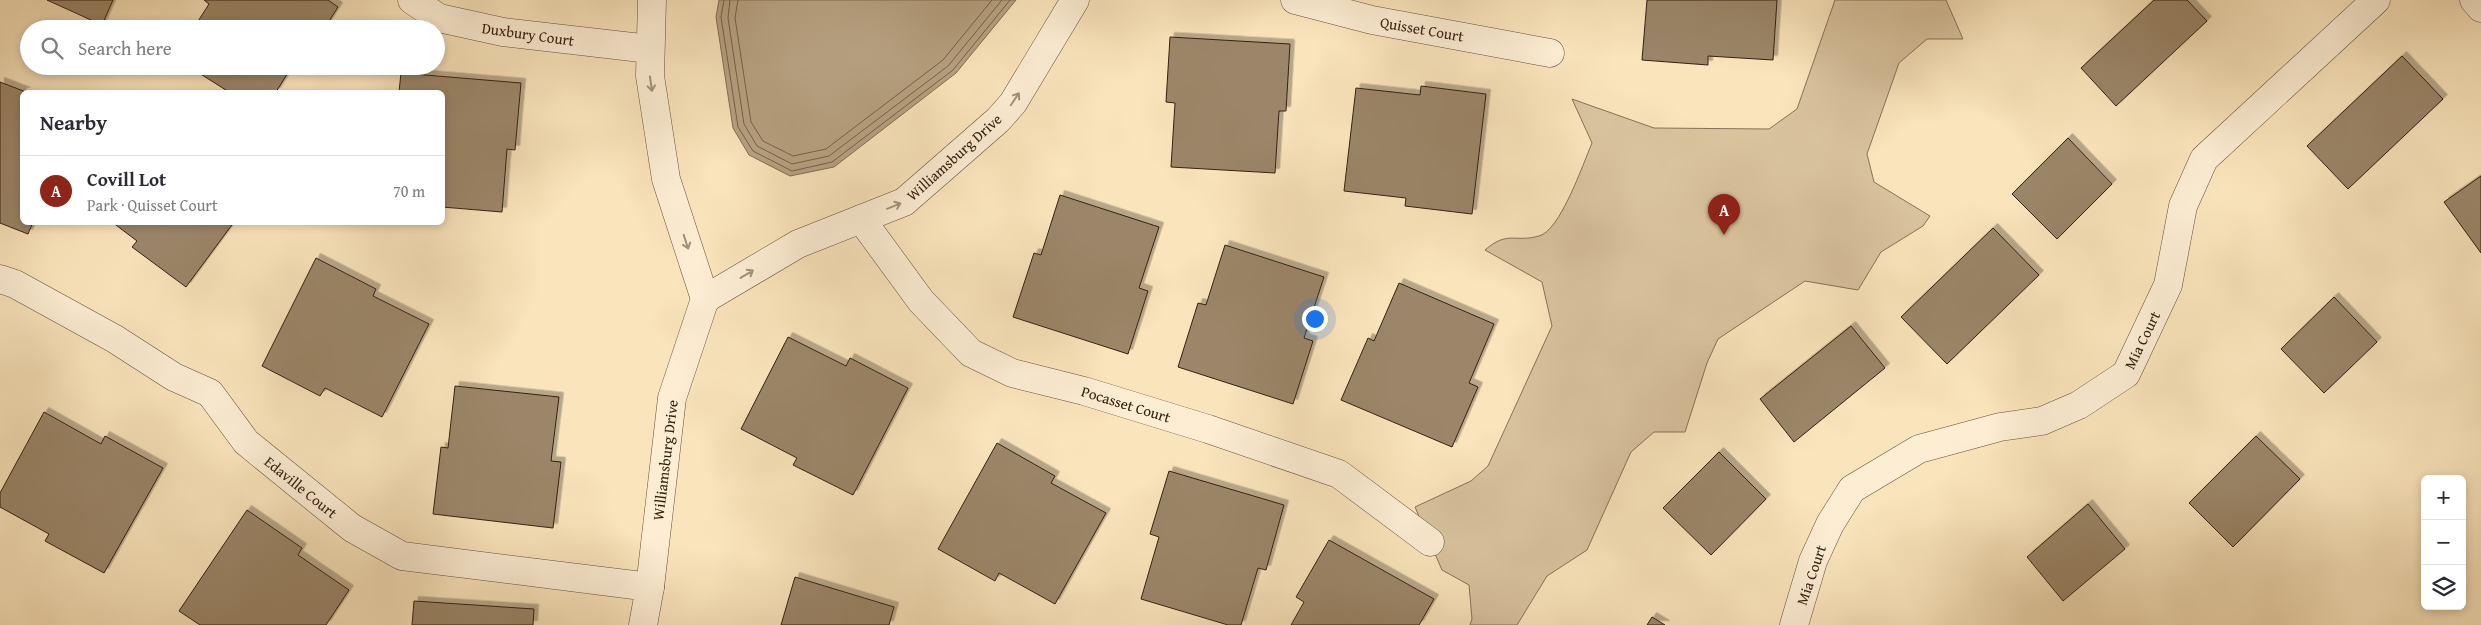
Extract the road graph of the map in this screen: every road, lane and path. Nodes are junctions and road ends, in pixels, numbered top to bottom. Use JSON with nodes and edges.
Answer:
{"nodes":[{"id":1,"x":412,"y":0,"type":"edge"},
{"id":2,"x":652,"y":0,"type":"edge"},
{"id":3,"x":1076,"y":0,"type":"edge"},
{"id":4,"x":1295,"y":0,"type":"edge"},
{"id":5,"x":2376,"y":0,"type":"edge"},
{"id":6,"x":2474,"y":0,"type":"edge"},
{"id":7,"x":2481,"y":8,"type":"edge"},
{"id":8,"x":650,"y":49,"type":"junction"},
{"id":9,"x":1550,"y":53,"type":"dead end"},
{"id":10,"x":861,"y":219,"type":"junction"},
{"id":11,"x":0,"y":279,"type":"edge"},
{"id":12,"x":705,"y":299,"type":"junction"},
{"id":13,"x":1430,"y":542,"type":"dead end"},
{"id":14,"x":650,"y":586,"type":"junction"},
{"id":15,"x":643,"y":625,"type":"edge"},
{"id":16,"x":1794,"y":625,"type":"edge"}],
"edges":[{"from":1,"to":8,"type":"street","name":"Duxbury Court"},
{"from":2,"to":8,"type":"street"},
{"from":10,"to":3,"type":"street","name":"Williamsburg Drive","one_way":true},
{"from":4,"to":9,"type":"street","name":"Quisset Court"},
{"from":5,"to":16,"type":"street","name":"Mia Court"},
{"from":6,"to":7,"type":"street"},
{"from":8,"to":12,"type":"street","one_way":true},
{"from":12,"to":10,"type":"street","name":"Williamsburg Drive","one_way":true},
{"from":10,"to":13,"type":"street","name":"Pocasset Court"},
{"from":11,"to":14,"type":"street","name":"Edaville Court"},
{"from":12,"to":14,"type":"street","name":"Williamsburg Drive"},
{"from":14,"to":15,"type":"street","name":"Williamsburg Drive"}]}
